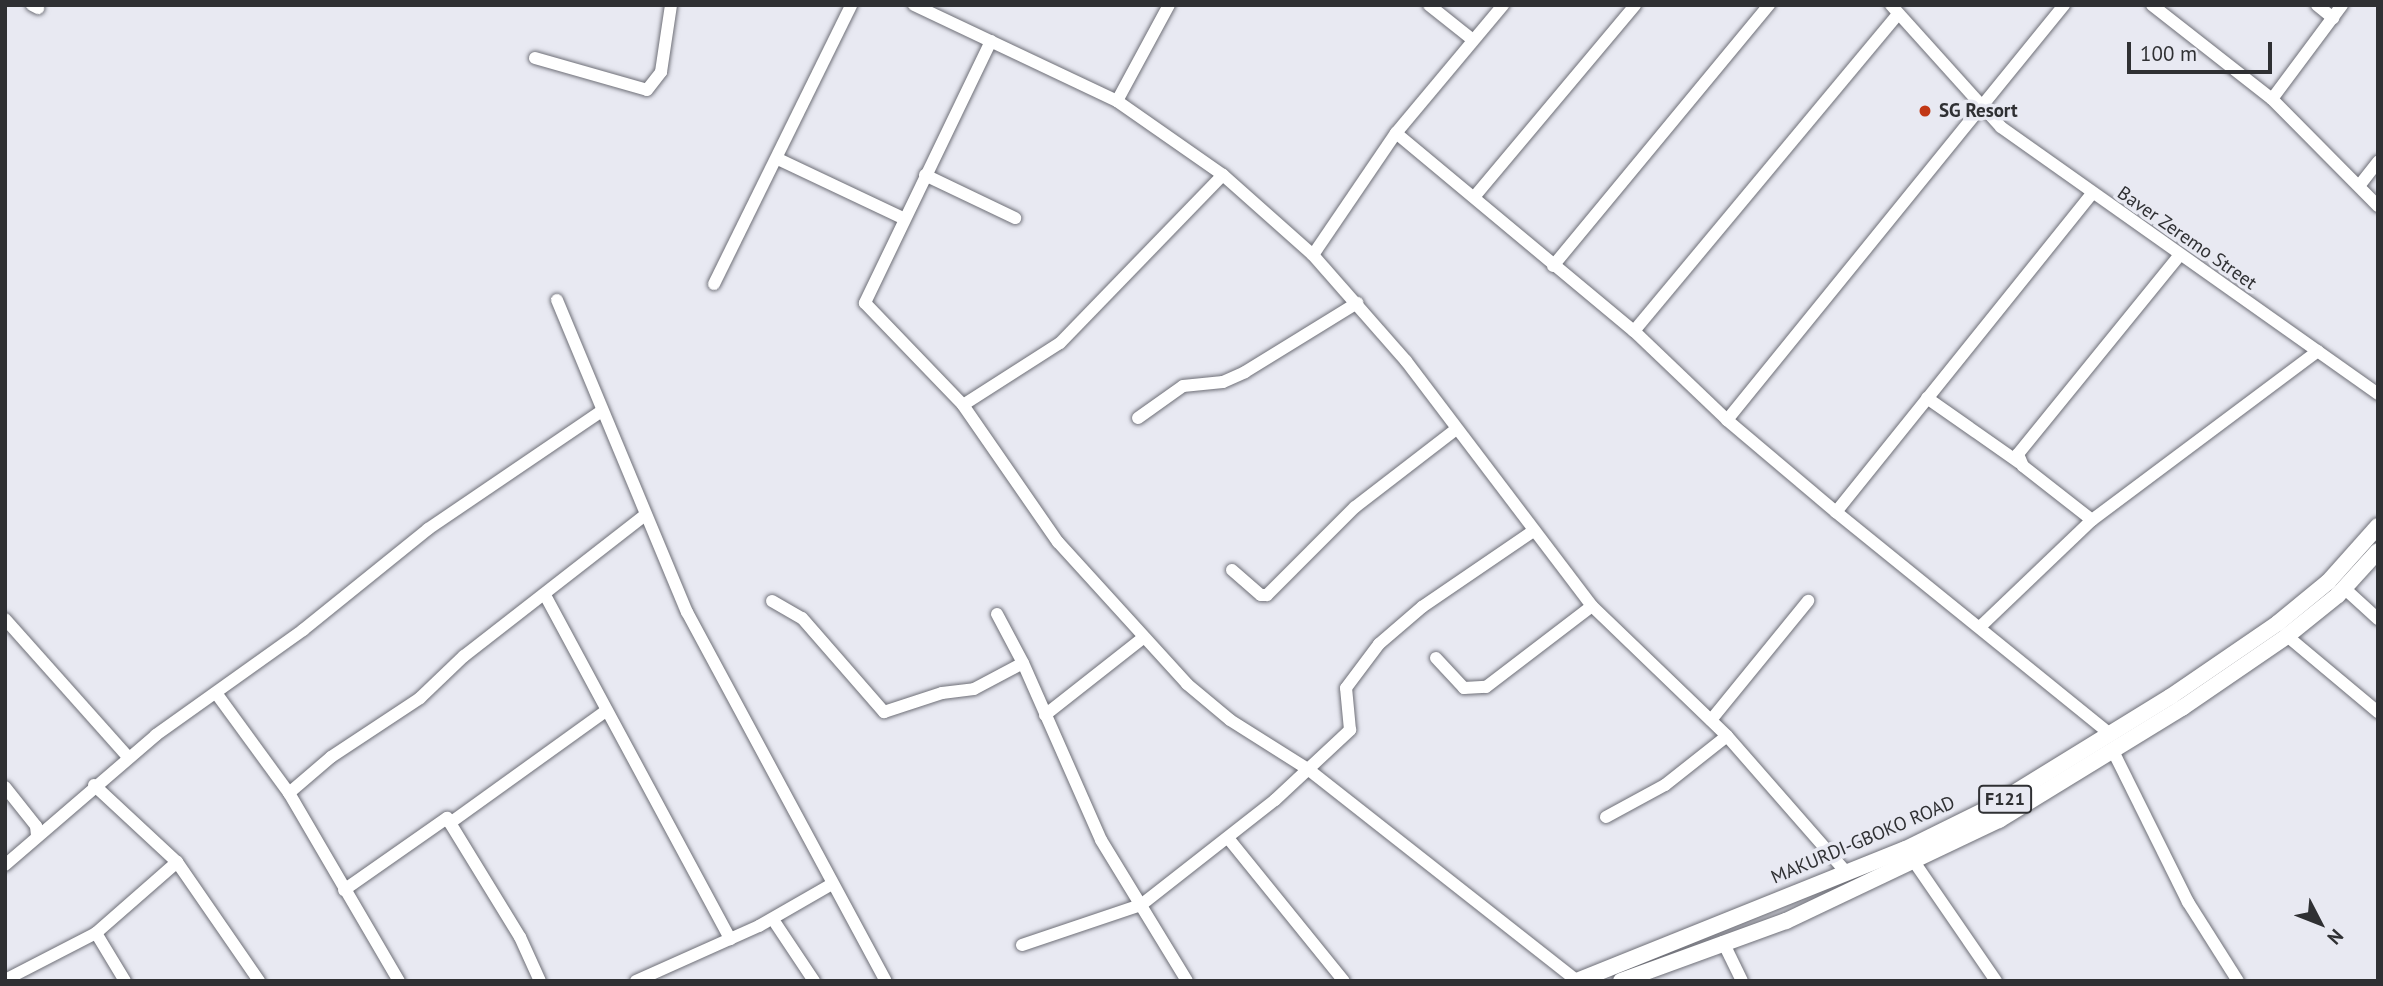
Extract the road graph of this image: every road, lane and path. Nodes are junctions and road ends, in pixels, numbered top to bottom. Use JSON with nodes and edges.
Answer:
{"nodes":[{"id":1,"x":671,"y":5,"type":"edge"},
{"id":2,"x":851,"y":5,"type":"edge"},
{"id":3,"x":914,"y":5,"type":"edge"},
{"id":4,"x":1169,"y":5,"type":"edge"},
{"id":5,"x":1429,"y":5,"type":"edge"},
{"id":6,"x":1503,"y":5,"type":"edge"},
{"id":7,"x":1635,"y":5,"type":"edge"},
{"id":8,"x":1769,"y":5,"type":"edge"},
{"id":9,"x":2064,"y":5,"type":"edge"},
{"id":10,"x":2152,"y":5,"type":"edge"},
{"id":11,"x":2317,"y":5,"type":"edge"},
{"id":12,"x":2342,"y":5,"type":"edge"},
{"id":13,"x":1894,"y":11,"type":"edge"},
{"id":14,"x":2333,"y":18,"type":"junction"},
{"id":15,"x":1473,"y":40,"type":"junction"},
{"id":16,"x":991,"y":41,"type":"junction"},
{"id":17,"x":535,"y":58,"type":"dead end"},
{"id":18,"x":2272,"y":99,"type":"junction"},
{"id":19,"x":1117,"y":101,"type":"junction"},
{"id":20,"x":1979,"y":106,"type":"junction"},
{"id":21,"x":1396,"y":133,"type":"junction"},
{"id":22,"x":778,"y":159,"type":"junction"},
{"id":23,"x":2378,"y":162,"type":"edge"},
{"id":24,"x":925,"y":175,"type":"junction"},
{"id":25,"x":1223,"y":176,"type":"junction"},
{"id":26,"x":2359,"y":186,"type":"junction"},
{"id":27,"x":2091,"y":195,"type":"junction"},
{"id":28,"x":1475,"y":196,"type":"junction"},
{"id":29,"x":2378,"y":206,"type":"edge"},
{"id":30,"x":902,"y":218,"type":"junction"},
{"id":31,"x":1015,"y":218,"type":"dead end"},
{"id":32,"x":1313,"y":255,"type":"junction"},
{"id":33,"x":2179,"y":256,"type":"junction"},
{"id":34,"x":1553,"y":266,"type":"junction"},
{"id":35,"x":714,"y":284,"type":"dead end"},
{"id":36,"x":557,"y":300,"type":"dead end"},
{"id":37,"x":1357,"y":303,"type":"junction"},
{"id":38,"x":1634,"y":331,"type":"junction"},
{"id":39,"x":2318,"y":351,"type":"junction"},
{"id":40,"x":2378,"y":394,"type":"edge"},
{"id":41,"x":1927,"y":398,"type":"junction"},
{"id":42,"x":963,"y":405,"type":"junction"},
{"id":43,"x":600,"y":412,"type":"junction"},
{"id":44,"x":1138,"y":418,"type":"dead end"},
{"id":45,"x":1727,"y":420,"type":"junction"},
{"id":46,"x":1455,"y":430,"type":"junction"},
{"id":47,"x":2020,"y":463,"type":"junction"},
{"id":48,"x":1836,"y":512,"type":"junction"},
{"id":49,"x":644,"y":516,"type":"junction"},
{"id":50,"x":2092,"y":520,"type":"junction"},
{"id":51,"x":2378,"y":526,"type":"edge"},
{"id":52,"x":1532,"y":532,"type":"junction"},
{"id":53,"x":2378,"y":551,"type":"edge"},
{"id":54,"x":1231,"y":570,"type":"dead end"},
{"id":55,"x":2337,"y":588,"type":"junction"},
{"id":56,"x":545,"y":594,"type":"junction"},
{"id":57,"x":772,"y":601,"type":"dead end"},
{"id":58,"x":1808,"y":601,"type":"dead end"},
{"id":59,"x":1592,"y":606,"type":"junction"},
{"id":60,"x":996,"y":614,"type":"dead end"},
{"id":61,"x":5,"y":618,"type":"edge"},
{"id":62,"x":2378,"y":619,"type":"edge"},
{"id":63,"x":1981,"y":625,"type":"junction"},
{"id":64,"x":2287,"y":636,"type":"junction"},
{"id":65,"x":1143,"y":638,"type":"junction"},
{"id":66,"x":1436,"y":659,"type":"dead end"},
{"id":67,"x":1023,"y":663,"type":"junction"},
{"id":68,"x":216,"y":693,"type":"junction"},
{"id":69,"x":606,"y":711,"type":"junction"},
{"id":70,"x":2378,"y":712,"type":"edge"},
{"id":71,"x":1045,"y":715,"type":"junction"},
{"id":72,"x":1711,"y":720,"type":"junction"},
{"id":73,"x":1727,"y":736,"type":"junction"},
{"id":74,"x":2112,"y":743,"type":"junction"},
{"id":75,"x":128,"y":757,"type":"junction"},
{"id":76,"x":1309,"y":770,"type":"junction"},
{"id":77,"x":93,"y":785,"type":"junction"},
{"id":78,"x":5,"y":787,"type":"edge"},
{"id":79,"x":289,"y":793,"type":"junction"},
{"id":80,"x":1606,"y":817,"type":"dead end"},
{"id":81,"x":450,"y":823,"type":"junction"},
{"id":82,"x":40,"y":829,"type":"junction"},
{"id":83,"x":1228,"y":838,"type":"junction"},
{"id":84,"x":177,"y":862,"type":"junction"},
{"id":85,"x":1915,"y":863,"type":"junction"},
{"id":86,"x":5,"y":865,"type":"edge"},
{"id":87,"x":1846,"y":872,"type":"junction"},
{"id":88,"x":832,"y":884,"type":"junction"},
{"id":89,"x":344,"y":890,"type":"junction"},
{"id":90,"x":1141,"y":905,"type":"junction"},
{"id":91,"x":776,"y":924,"type":"dead end"},
{"id":92,"x":96,"y":933,"type":"junction"},
{"id":93,"x":730,"y":939,"type":"junction"},
{"id":94,"x":1723,"y":942,"type":"junction"},
{"id":95,"x":1022,"y":945,"type":"dead end"},
{"id":96,"x":5,"y":980,"type":"edge"},
{"id":97,"x":125,"y":981,"type":"edge"},
{"id":98,"x":260,"y":981,"type":"edge"},
{"id":99,"x":399,"y":981,"type":"edge"},
{"id":100,"x":540,"y":981,"type":"edge"},
{"id":101,"x":636,"y":981,"type":"edge"},
{"id":102,"x":814,"y":981,"type":"edge"},
{"id":103,"x":886,"y":981,"type":"edge"},
{"id":104,"x":1187,"y":981,"type":"edge"},
{"id":105,"x":1344,"y":981,"type":"edge"},
{"id":106,"x":1577,"y":981,"type":"edge"},
{"id":107,"x":1621,"y":981,"type":"edge"},
{"id":108,"x":1742,"y":981,"type":"edge"},
{"id":109,"x":1996,"y":981,"type":"edge"},
{"id":110,"x":2238,"y":981,"type":"edge"}],
"edges":[{"from":1,"to":17,"type":"street"},
{"from":2,"to":22,"type":"street"},
{"from":3,"to":16,"type":"street"},
{"from":4,"to":19,"type":"street"},
{"from":5,"to":15,"type":"street"},
{"from":6,"to":15,"type":"street"},
{"from":7,"to":28,"type":"street"},
{"from":8,"to":34,"type":"street"},
{"from":9,"to":20,"type":"street"},
{"from":10,"to":18,"type":"street"},
{"from":11,"to":14,"type":"street"},
{"from":12,"to":14,"type":"street"},
{"from":13,"to":20,"type":"street","name":"Baver Zeremo Street"},
{"from":13,"to":38,"type":"street"},
{"from":14,"to":18,"type":"street"},
{"from":15,"to":21,"type":"street"},
{"from":16,"to":19,"type":"street"},
{"from":16,"to":24,"type":"street"},
{"from":18,"to":26,"type":"street"},
{"from":19,"to":25,"type":"street"},
{"from":20,"to":27,"type":"street","name":"Baver Zeremo Street"},
{"from":20,"to":45,"type":"street"},
{"from":21,"to":28,"type":"street"},
{"from":21,"to":32,"type":"street"},
{"from":22,"to":30,"type":"street"},
{"from":22,"to":35,"type":"street"},
{"from":23,"to":26,"type":"street"},
{"from":24,"to":30,"type":"street"},
{"from":24,"to":31,"type":"street"},
{"from":25,"to":32,"type":"street"},
{"from":25,"to":42,"type":"street"},
{"from":26,"to":29,"type":"street"},
{"from":27,"to":33,"type":"street","name":"Baver Zeremo Street"},
{"from":27,"to":41,"type":"street"},
{"from":28,"to":34,"type":"street"},
{"from":30,"to":42,"type":"street"},
{"from":32,"to":37,"type":"street"},
{"from":33,"to":39,"type":"street","name":"Baver Zeremo Street"},
{"from":33,"to":47,"type":"street"},
{"from":34,"to":38,"type":"street"},
{"from":36,"to":43,"type":"street"},
{"from":37,"to":44,"type":"street"},
{"from":37,"to":46,"type":"street"},
{"from":38,"to":45,"type":"street"},
{"from":39,"to":40,"type":"street","name":"Baver Zeremo Street"},
{"from":39,"to":50,"type":"street"},
{"from":41,"to":47,"type":"street"},
{"from":41,"to":48,"type":"street"},
{"from":42,"to":65,"type":"street"},
{"from":43,"to":49,"type":"street"},
{"from":43,"to":68,"type":"street"},
{"from":45,"to":48,"type":"street"},
{"from":46,"to":52,"type":"street"},
{"from":46,"to":54,"type":"street"},
{"from":47,"to":50,"type":"street"},
{"from":48,"to":63,"type":"street"},
{"from":49,"to":56,"type":"street"},
{"from":49,"to":88,"type":"street"},
{"from":50,"to":63,"type":"street"},
{"from":51,"to":55,"type":"main road","name":"MAKURDI-GBOKO ROAD","number":"F121"},
{"from":52,"to":59,"type":"street"},
{"from":52,"to":76,"type":"street"},
{"from":53,"to":55,"type":"main road","number":"F121"},
{"from":55,"to":62,"type":"street"},
{"from":55,"to":64,"type":"main road","number":"F121"},
{"from":55,"to":74,"type":"main road","name":"MAKURDI-GBOKO ROAD","number":"F121"},
{"from":56,"to":69,"type":"street"},
{"from":56,"to":79,"type":"street"},
{"from":57,"to":67,"type":"street"},
{"from":58,"to":72,"type":"street"},
{"from":59,"to":66,"type":"street"},
{"from":59,"to":72,"type":"street"},
{"from":60,"to":67,"type":"street"},
{"from":61,"to":75,"type":"street"},
{"from":63,"to":74,"type":"street"},
{"from":64,"to":70,"type":"street"},
{"from":64,"to":74,"type":"main road","number":"F121"},
{"from":65,"to":71,"type":"street"},
{"from":65,"to":76,"type":"street"},
{"from":67,"to":71,"type":"street"},
{"from":68,"to":75,"type":"street"},
{"from":68,"to":79,"type":"street"},
{"from":69,"to":81,"type":"street"},
{"from":69,"to":93,"type":"street"},
{"from":71,"to":90,"type":"street"},
{"from":72,"to":73,"type":"street"},
{"from":73,"to":80,"type":"street"},
{"from":73,"to":87,"type":"street"},
{"from":74,"to":85,"type":"main road","number":"F121"},
{"from":74,"to":87,"type":"main road","name":"MAKURDI-GBOKO ROAD","number":"F121"},
{"from":74,"to":110,"type":"street"},
{"from":75,"to":77,"type":"street"},
{"from":76,"to":83,"type":"street"},
{"from":76,"to":106,"type":"street"},
{"from":77,"to":82,"type":"street"},
{"from":77,"to":84,"type":"street"},
{"from":78,"to":82,"type":"street"},
{"from":79,"to":89,"type":"street"},
{"from":81,"to":89,"type":"street"},
{"from":81,"to":100,"type":"street"},
{"from":82,"to":86,"type":"street"},
{"from":83,"to":90,"type":"street"},
{"from":83,"to":105,"type":"street"},
{"from":84,"to":92,"type":"street"},
{"from":84,"to":98,"type":"street"},
{"from":85,"to":94,"type":"main road","number":"F121"},
{"from":85,"to":109,"type":"street"},
{"from":87,"to":106,"type":"main road","name":"MAKURDI-GBOKO ROAD","number":"F121"},
{"from":88,"to":93,"type":"street"},
{"from":88,"to":103,"type":"street"},
{"from":89,"to":99,"type":"street"},
{"from":90,"to":95,"type":"street"},
{"from":90,"to":104,"type":"street"},
{"from":91,"to":102,"type":"street"},
{"from":92,"to":96,"type":"street"},
{"from":92,"to":97,"type":"street"},
{"from":93,"to":101,"type":"street"},
{"from":94,"to":107,"type":"main road","number":"F121"},
{"from":94,"to":108,"type":"street"}]}
